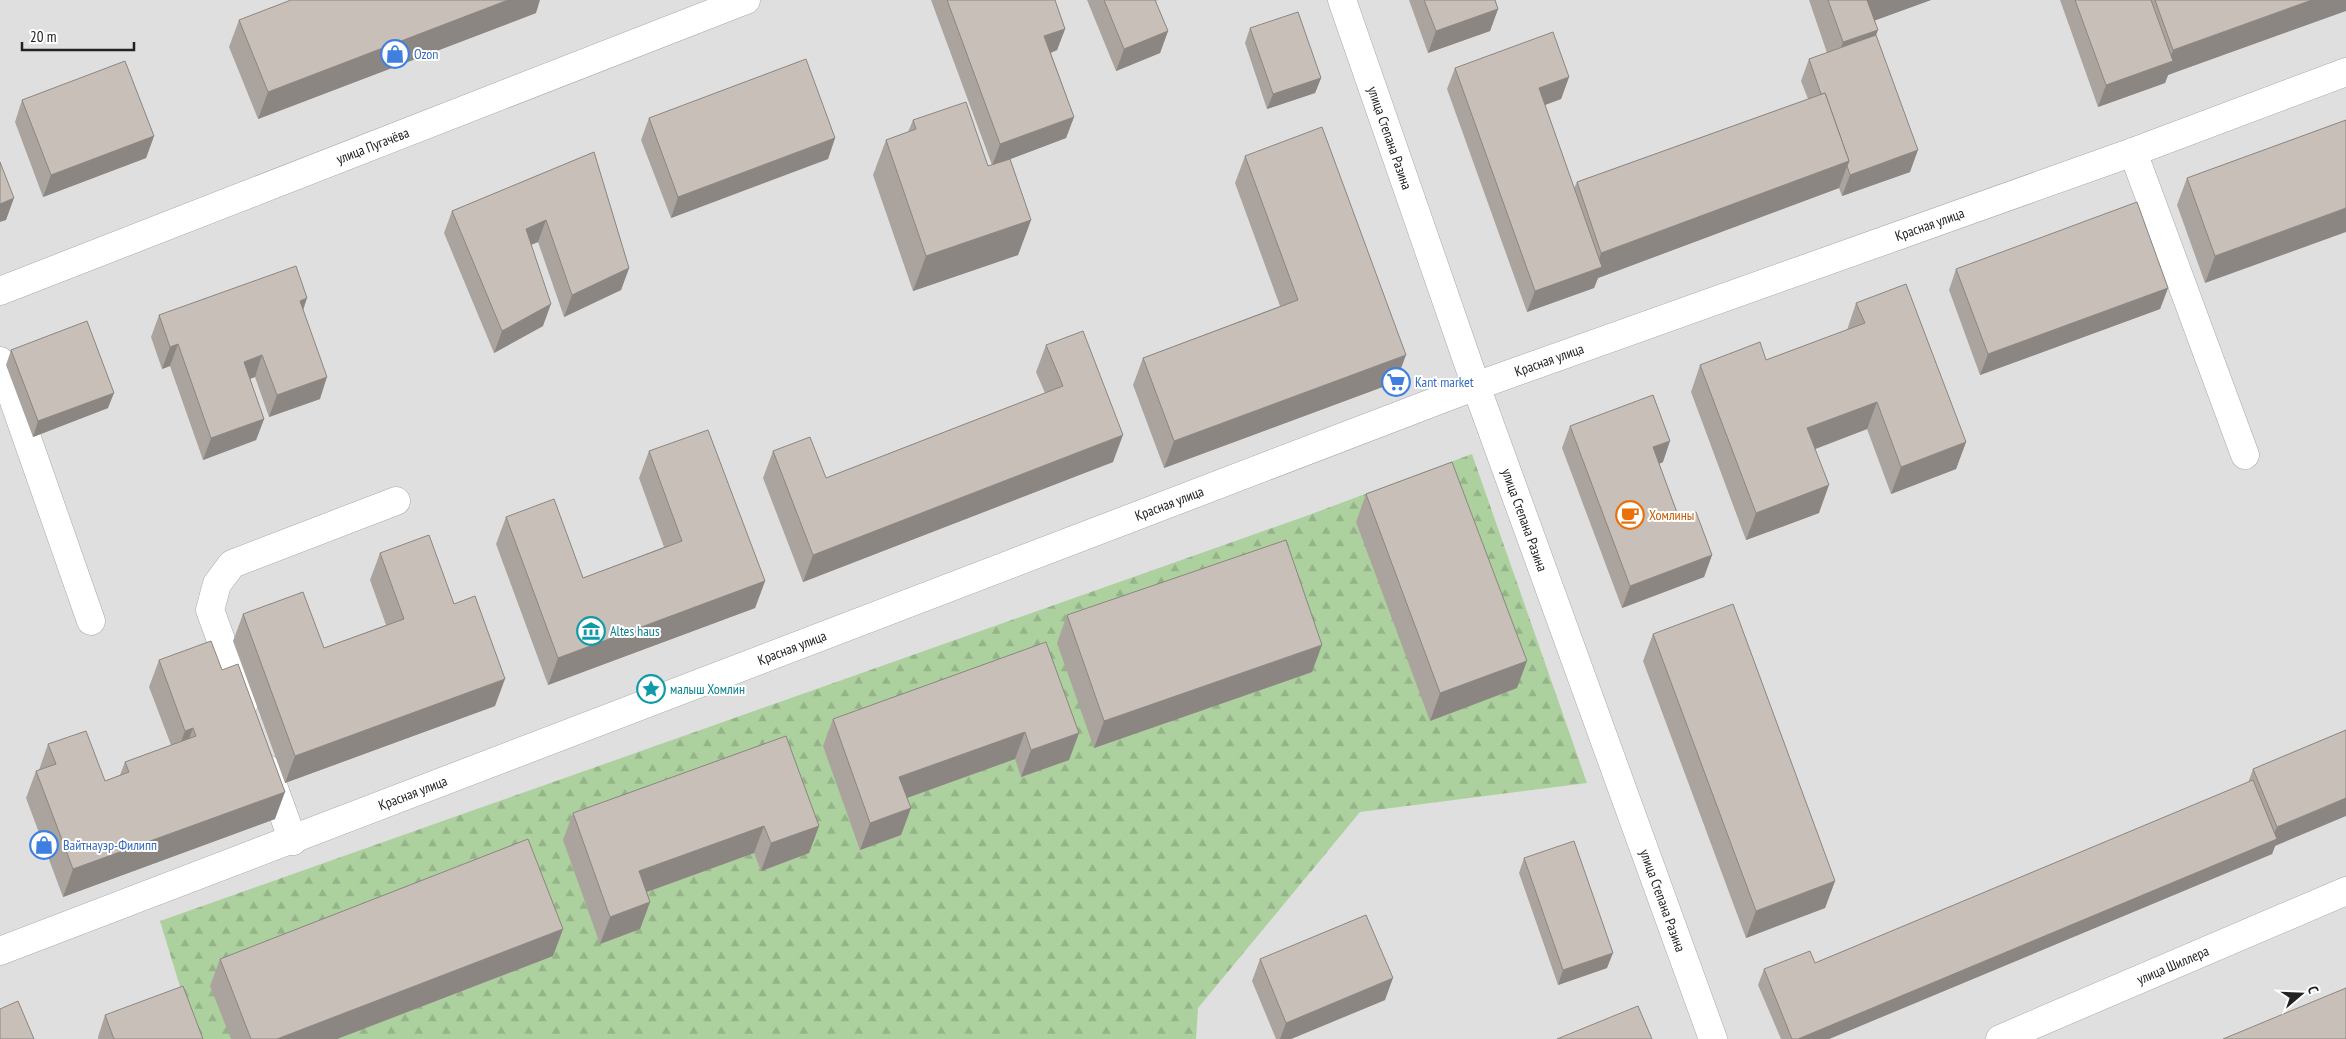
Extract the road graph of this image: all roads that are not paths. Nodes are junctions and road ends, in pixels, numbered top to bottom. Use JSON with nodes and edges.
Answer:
{"nodes":[{"id":1,"x":746,"y":0,"type":"edge"},
{"id":2,"x":1342,"y":0,"type":"edge"},
{"id":3,"x":2346,"y":72,"type":"edge"},
{"id":4,"x":2133,"y":152,"type":"junction"},
{"id":5,"x":0,"y":292,"type":"edge"},
{"id":6,"x":0,"y":361,"type":"edge"},
{"id":7,"x":1476,"y":386,"type":"junction"},
{"id":8,"x":2245,"y":455,"type":"dead end"},
{"id":9,"x":396,"y":501,"type":"dead end"},
{"id":10,"x":91,"y":622,"type":"dead end"},
{"id":11,"x":293,"y":841,"type":"junction"},
{"id":12,"x":2346,"y":891,"type":"edge"},
{"id":13,"x":0,"y":951,"type":"edge"},
{"id":14,"x":1713,"y":1039,"type":"edge"},
{"id":15,"x":2000,"y":1039,"type":"edge"}],
"edges":[{"from":1,"to":5,"type":"street","name":"улица Пугачёва"},
{"from":2,"to":7,"type":"street","name":"улица Степана Разина"},
{"from":3,"to":4,"type":"street","name":"Красная улица"},
{"from":4,"to":7,"type":"street","name":"Красная улица"},
{"from":4,"to":8,"type":"street"},
{"from":6,"to":10,"type":"street"},
{"from":7,"to":11,"type":"street","name":"Красная улица"},
{"from":7,"to":14,"type":"street","name":"улица Степана Разина"},
{"from":9,"to":11,"type":"street"},
{"from":11,"to":13,"type":"street","name":"Красная улица"},
{"from":12,"to":15,"type":"street","name":"улица Шиллера"}]}
